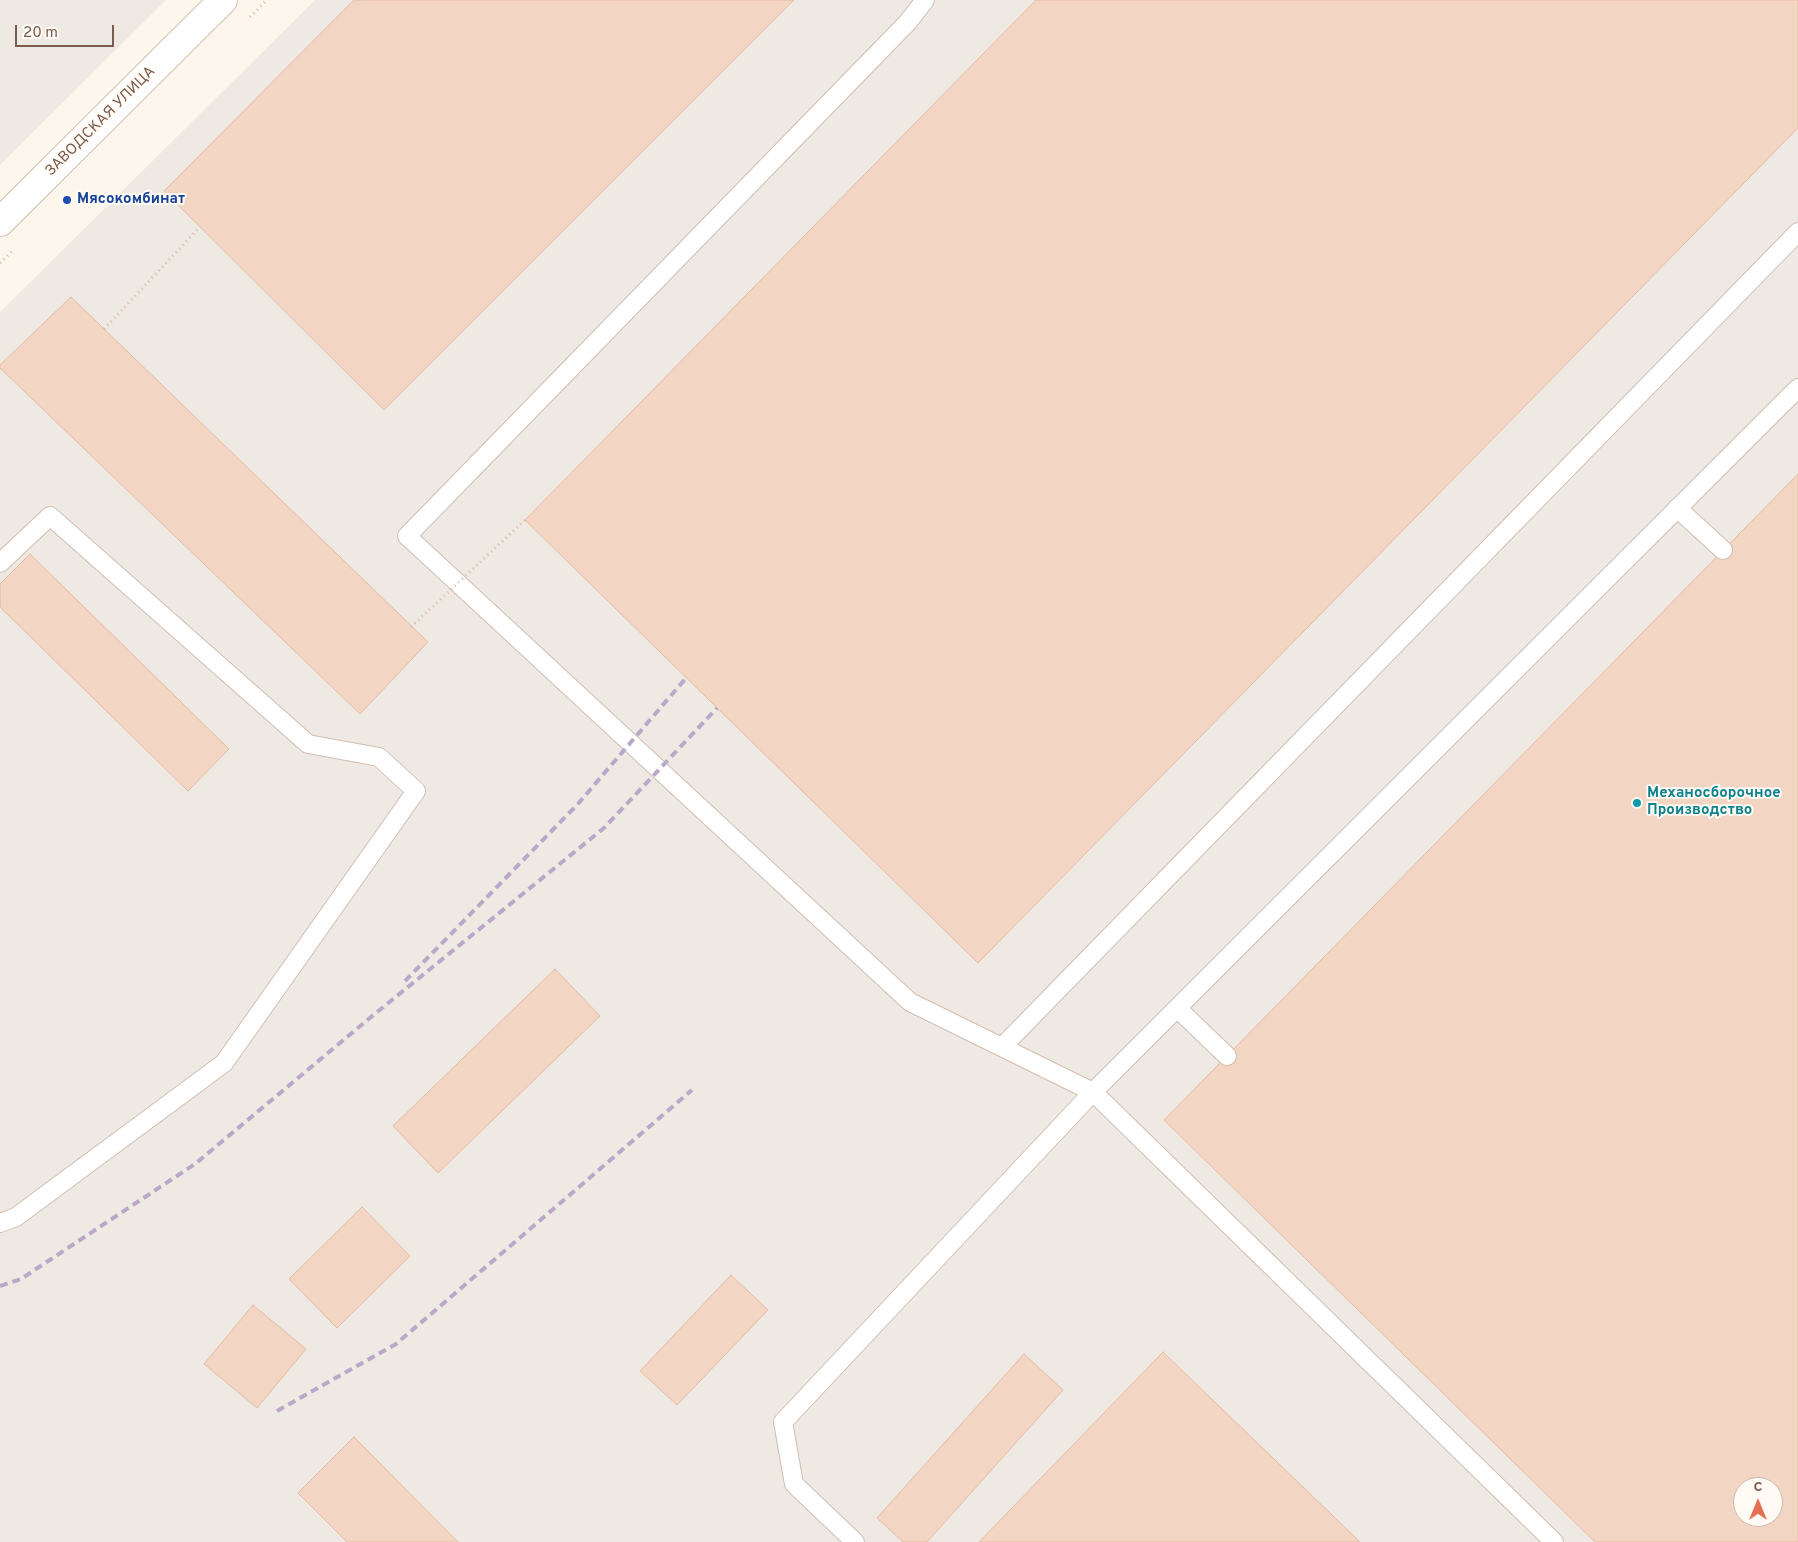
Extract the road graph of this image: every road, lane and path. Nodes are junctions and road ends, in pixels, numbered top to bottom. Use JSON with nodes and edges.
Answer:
{"nodes":[{"id":1,"x":223,"y":0,"type":"edge"},
{"id":2,"x":925,"y":0,"type":"edge"},
{"id":3,"x":0,"y":222,"type":"edge"},
{"id":4,"x":200,"y":227,"type":"dead end"},
{"id":5,"x":1798,"y":232,"type":"edge"},
{"id":6,"x":104,"y":330,"type":"dead end"},
{"id":7,"x":1798,"y":388,"type":"edge"},
{"id":8,"x":1677,"y":508,"type":"junction"},
{"id":9,"x":525,"y":520,"type":"dead end"},
{"id":10,"x":1723,"y":550,"type":"dead end"},
{"id":11,"x":0,"y":564,"type":"edge"},
{"id":12,"x":411,"y":627,"type":"dead end"},
{"id":13,"x":1177,"y":1008,"type":"junction"},
{"id":14,"x":1002,"y":1047,"type":"junction"},
{"id":15,"x":1227,"y":1056,"type":"dead end"},
{"id":16,"x":1093,"y":1092,"type":"junction"},
{"id":17,"x":0,"y":1223,"type":"edge"},
{"id":18,"x":855,"y":1542,"type":"edge"},
{"id":19,"x":1554,"y":1542,"type":"edge"}],
"edges":[{"from":1,"to":3,"type":"main road","name":"ЗАВОДСКАЯ УЛИЦА"},
{"from":2,"to":14,"type":"lane"},
{"from":4,"to":6,"type":"path"},
{"from":5,"to":14,"type":"lane"},
{"from":7,"to":8,"type":"lane"},
{"from":8,"to":10,"type":"lane"},
{"from":8,"to":13,"type":"lane"},
{"from":9,"to":12,"type":"path","bridge":true},
{"from":11,"to":17,"type":"lane"},
{"from":13,"to":15,"type":"lane"},
{"from":13,"to":16,"type":"lane"},
{"from":14,"to":16,"type":"lane"},
{"from":16,"to":18,"type":"lane"},
{"from":16,"to":19,"type":"lane"}]}
